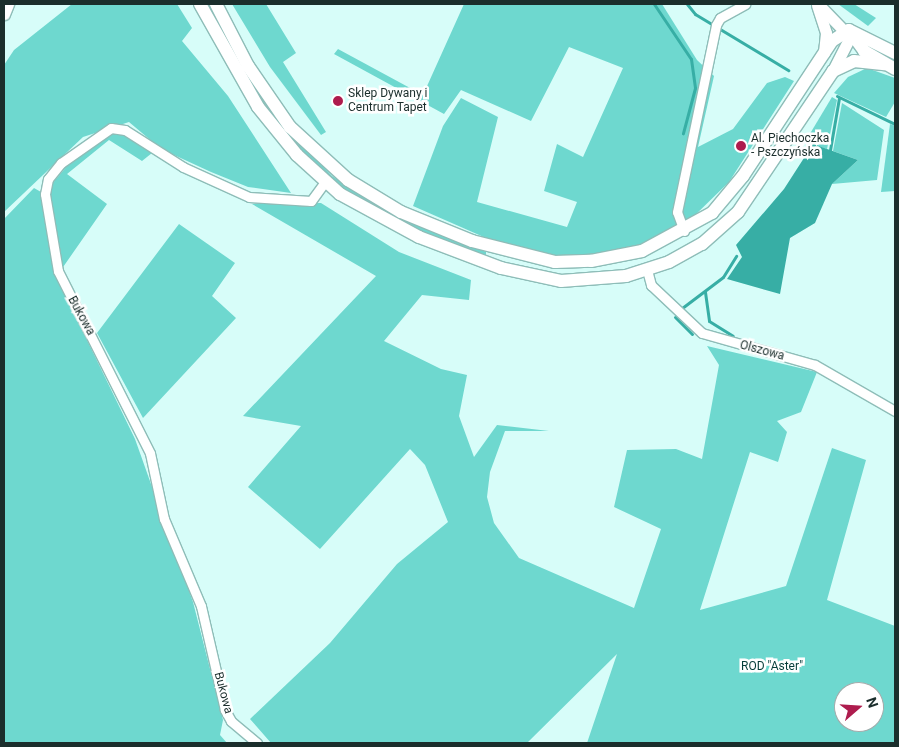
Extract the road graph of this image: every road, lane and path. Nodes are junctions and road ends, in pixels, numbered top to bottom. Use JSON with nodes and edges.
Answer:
{"nodes":[{"id":1,"x":8,"y":4,"type":"edge"},
{"id":2,"x":200,"y":4,"type":"edge"},
{"id":3,"x":216,"y":4,"type":"edge"},
{"id":4,"x":745,"y":4,"type":"edge"},
{"id":5,"x":817,"y":4,"type":"edge"},
{"id":6,"x":4,"y":14,"type":"edge"},
{"id":7,"x":849,"y":30,"type":"junction"},
{"id":8,"x":895,"y":52,"type":"edge"},
{"id":9,"x":824,"y":53,"type":"junction"},
{"id":10,"x":890,"y":66,"type":"edge"},
{"id":11,"x":833,"y":71,"type":"junction"},
{"id":12,"x":325,"y":182,"type":"junction"},
{"id":13,"x":684,"y":231,"type":"junction"},
{"id":14,"x":647,"y":270,"type":"junction"},
{"id":15,"x":895,"y":411,"type":"edge"},
{"id":16,"x":257,"y":743,"type":"edge"}],
"edges":[{"from":1,"to":6,"type":"street"},
{"from":2,"to":12,"type":"main road"},
{"from":3,"to":13,"type":"main road"},
{"from":4,"to":13,"type":"street"},
{"from":5,"to":7,"type":"street"},
{"from":5,"to":9,"type":"street"},
{"from":7,"to":8,"type":"main road"},
{"from":7,"to":9,"type":"main road"},
{"from":7,"to":10,"type":"main road"},
{"from":7,"to":11,"type":"street"},
{"from":9,"to":13,"type":"main road"},
{"from":10,"to":11,"type":"main road"},
{"from":11,"to":14,"type":"main road"},
{"from":12,"to":14,"type":"main road"},
{"from":12,"to":16,"type":"street","name":"Bukowa"},
{"from":14,"to":15,"type":"street","name":"Olszowa"}]}
